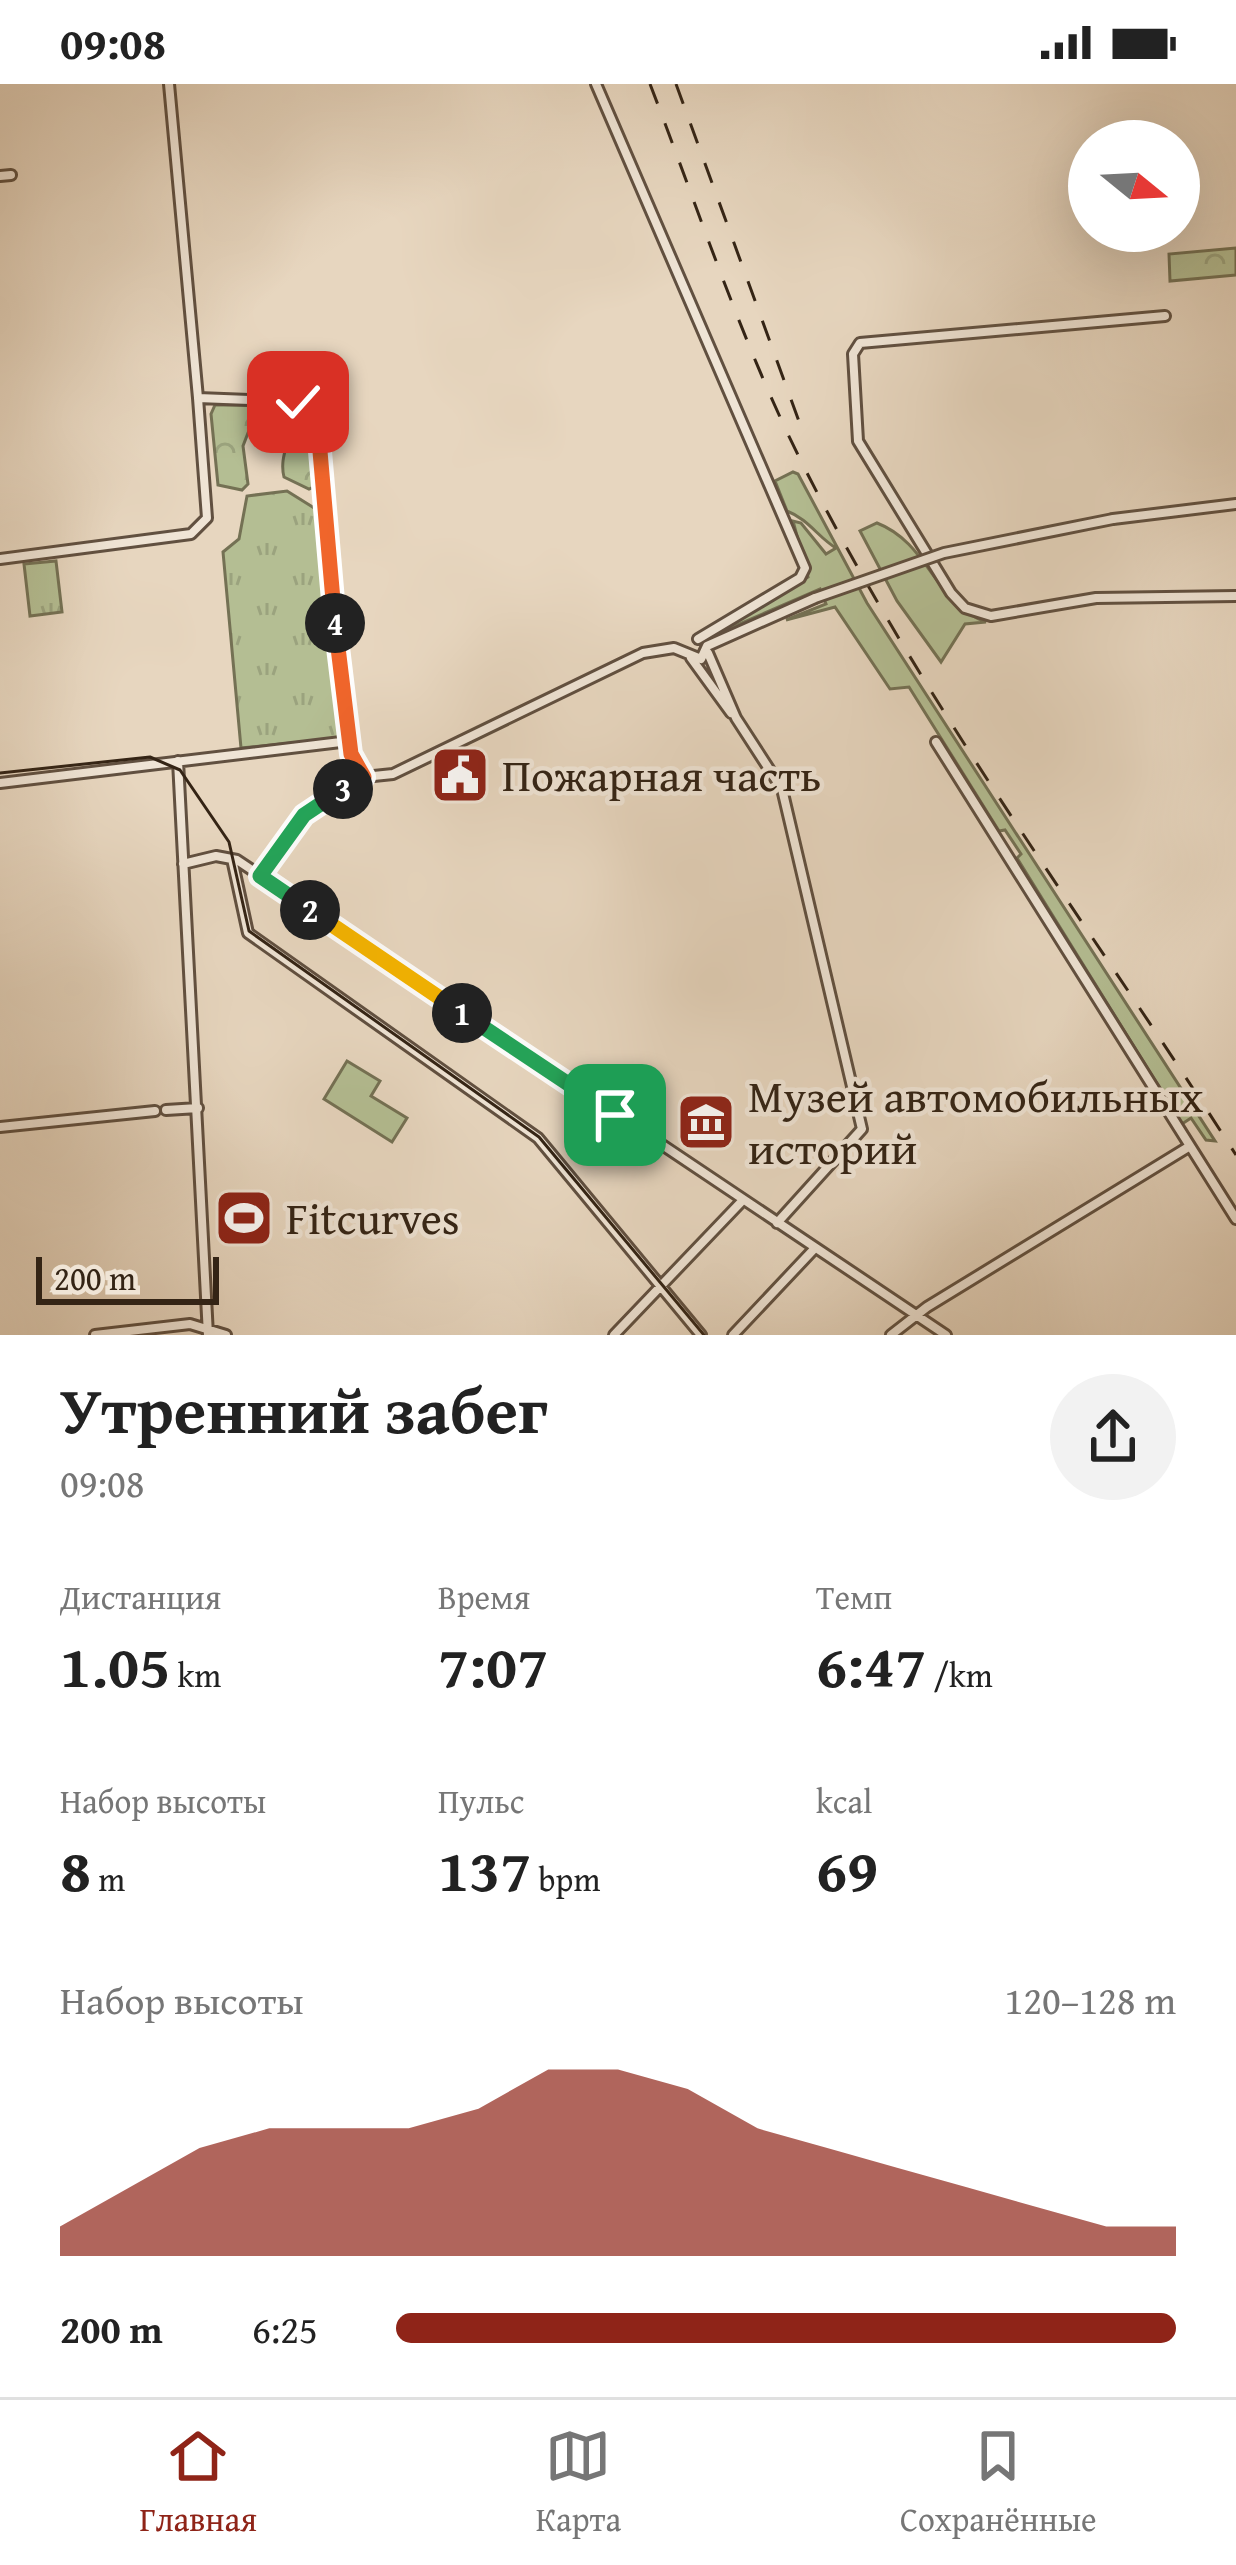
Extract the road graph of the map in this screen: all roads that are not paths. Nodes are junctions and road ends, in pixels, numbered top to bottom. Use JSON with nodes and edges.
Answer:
{"nodes":[{"id":1,"x":169,"y":84,"type":"edge"},
{"id":2,"x":596,"y":84,"type":"edge"},
{"id":3,"x":11,"y":175,"type":"dead end"},
{"id":4,"x":0,"y":176,"type":"edge"},
{"id":5,"x":1165,"y":316,"type":"dead end"},
{"id":6,"x":198,"y":398,"type":"junction"},
{"id":7,"x":1236,"y":505,"type":"edge"},
{"id":8,"x":0,"y":559,"type":"edge"},
{"id":9,"x":1236,"y":596,"type":"edge"},
{"id":10,"x":691,"y":647,"type":"junction"},
{"id":11,"x":662,"y":648,"type":"junction"},
{"id":12,"x":707,"y":649,"type":"junction"},
{"id":13,"x":694,"y":668,"type":"junction"},
{"id":14,"x":736,"y":718,"type":"junction"},
{"id":15,"x":349,"y":741,"type":"junction"},
{"id":16,"x":936,"y":742,"type":"dead end"},
{"id":17,"x":178,"y":761,"type":"junction"},
{"id":18,"x":364,"y":777,"type":"junction"},
{"id":19,"x":0,"y":783,"type":"edge"},
{"id":20,"x":232,"y":858,"type":"junction"},
{"id":21,"x":183,"y":864,"type":"junction"},
{"id":22,"x":260,"y":876,"type":"junction"},
{"id":23,"x":198,"y":1108,"type":"junction"},
{"id":24,"x":166,"y":1110,"type":"dead end"},
{"id":25,"x":154,"y":1111,"type":"dead end"},
{"id":26,"x":0,"y":1127,"type":"edge"},
{"id":27,"x":1190,"y":1146,"type":"junction"},
{"id":28,"x":743,"y":1200,"type":"junction"},
{"id":29,"x":1236,"y":1219,"type":"edge"},
{"id":30,"x":777,"y":1223,"type":"junction"},
{"id":31,"x":815,"y":1248,"type":"junction"},
{"id":32,"x":661,"y":1288,"type":"junction"},
{"id":33,"x":916,"y":1315,"type":"junction"},
{"id":34,"x":208,"y":1330,"type":"edge"},
{"id":35,"x":95,"y":1335,"type":"edge"},
{"id":36,"x":226,"y":1335,"type":"edge"},
{"id":37,"x":614,"y":1335,"type":"edge"},
{"id":38,"x":701,"y":1335,"type":"edge"},
{"id":39,"x":733,"y":1335,"type":"edge"},
{"id":40,"x":891,"y":1335,"type":"edge"},
{"id":41,"x":946,"y":1335,"type":"edge"}],
"edges":[{"from":1,"to":6,"type":"street"},
{"from":2,"to":10,"type":"street"},
{"from":3,"to":4,"type":"street"},
{"from":5,"to":9,"type":"street"},
{"from":6,"to":8,"type":"street"},
{"from":6,"to":15,"type":"street"},
{"from":7,"to":12,"type":"street","bridge":true},
{"from":10,"to":11,"type":"street"},
{"from":10,"to":12,"type":"street"},
{"from":10,"to":12,"type":"street"},
{"from":10,"to":13,"type":"street"},
{"from":11,"to":13,"type":"street"},
{"from":11,"to":18,"type":"street"},
{"from":12,"to":14,"type":"street"},
{"from":13,"to":14,"type":"street"},
{"from":14,"to":30,"type":"street"},
{"from":15,"to":17,"type":"street"},
{"from":15,"to":18,"type":"street"},
{"from":16,"to":27,"type":"street"},
{"from":17,"to":19,"type":"street"},
{"from":17,"to":21,"type":"street"},
{"from":18,"to":22,"type":"street"},
{"from":20,"to":21,"type":"street"},
{"from":20,"to":22,"type":"street"},
{"from":20,"to":32,"type":"street"},
{"from":21,"to":23,"type":"street"},
{"from":22,"to":28,"type":"street"},
{"from":23,"to":24,"type":"street"},
{"from":23,"to":34,"type":"street"},
{"from":25,"to":26,"type":"street"},
{"from":27,"to":29,"type":"street"},
{"from":27,"to":33,"type":"street"},
{"from":28,"to":30,"type":"street"},
{"from":28,"to":32,"type":"street"},
{"from":30,"to":31,"type":"street"},
{"from":31,"to":33,"type":"street"},
{"from":31,"to":39,"type":"street"},
{"from":32,"to":37,"type":"street"},
{"from":32,"to":38,"type":"street"},
{"from":33,"to":40,"type":"street"},
{"from":33,"to":41,"type":"street"},
{"from":34,"to":35,"type":"street"},
{"from":34,"to":36,"type":"street"}]}
